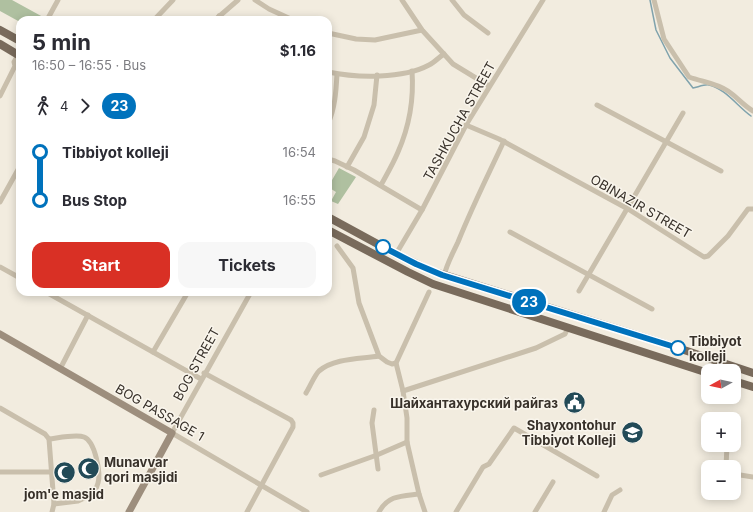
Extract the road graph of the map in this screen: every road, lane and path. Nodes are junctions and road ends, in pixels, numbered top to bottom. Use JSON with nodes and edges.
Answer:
{"nodes":[{"id":1,"x":58,"y":0,"type":"edge"},
{"id":2,"x":173,"y":0,"type":"edge"},
{"id":3,"x":238,"y":0,"type":"edge"},
{"id":4,"x":255,"y":0,"type":"edge"},
{"id":5,"x":402,"y":0,"type":"edge"},
{"id":6,"x":452,"y":0,"type":"edge"},
{"id":7,"x":543,"y":0,"type":"edge"},
{"id":8,"x":654,"y":0,"type":"edge"},
{"id":9,"x":49,"y":16,"type":"edge"},
{"id":10,"x":158,"y":16,"type":"edge"},
{"id":11,"x":219,"y":16,"type":"edge"},
{"id":12,"x":283,"y":16,"type":"edge"},
{"id":13,"x":0,"y":30,"type":"edge"},
{"id":14,"x":422,"y":30,"type":"junction"},
{"id":15,"x":488,"y":33,"type":"dead end"},
{"id":16,"x":332,"y":34,"type":"edge"},
{"id":17,"x":16,"y":39,"type":"edge"},
{"id":18,"x":0,"y":44,"type":"edge"},
{"id":19,"x":16,"y":53,"type":"edge"},
{"id":20,"x":444,"y":54,"type":"junction"},
{"id":21,"x":16,"y":59,"type":"edge"},
{"id":22,"x":15,"y":66,"type":"joint"},
{"id":23,"x":412,"y":71,"type":"junction"},
{"id":24,"x":332,"y":73,"type":"edge"},
{"id":25,"x":337,"y":74,"type":"junction"},
{"id":26,"x":377,"y":76,"type":"junction"},
{"id":27,"x":489,"y":86,"type":"junction"},
{"id":28,"x":0,"y":96,"type":"edge"},
{"id":29,"x":597,"y":105,"type":"dead end"},
{"id":30,"x":753,"y":111,"type":"edge"},
{"id":31,"x":684,"y":113,"type":"dead end"},
{"id":32,"x":332,"y":115,"type":"edge"},
{"id":33,"x":466,"y":125,"type":"junction"},
{"id":34,"x":504,"y":141,"type":"junction"},
{"id":35,"x":665,"y":142,"type":"junction"},
{"id":36,"x":332,"y":161,"type":"edge"},
{"id":37,"x":347,"y":167,"type":"junction"},
{"id":38,"x":721,"y":171,"type":"dead end"},
{"id":39,"x":16,"y":173,"type":"edge"},
{"id":40,"x":381,"y":185,"type":"junction"},
{"id":41,"x":0,"y":202,"type":"edge"},
{"id":42,"x":628,"y":209,"type":"junction"},
{"id":43,"x":753,"y":209,"type":"edge"},
{"id":44,"x":422,"y":210,"type":"junction"},
{"id":45,"x":332,"y":219,"type":"edge"},
{"id":46,"x":332,"y":232,"type":"edge"},
{"id":47,"x":510,"y":232,"type":"dead end"},
{"id":48,"x":337,"y":246,"type":"dead end"},
{"id":49,"x":396,"y":254,"type":"junction"},
{"id":50,"x":0,"y":268,"type":"edge"},
{"id":51,"x":16,"y":274,"type":"edge"},
{"id":52,"x":588,"y":275,"type":"junction"},
{"id":53,"x":444,"y":276,"type":"junction"},
{"id":54,"x":579,"y":291,"type":"dead end"},
{"id":55,"x":429,"y":292,"type":"dead end"},
{"id":56,"x":53,"y":296,"type":"edge"},
{"id":57,"x":186,"y":296,"type":"edge"},
{"id":58,"x":249,"y":296,"type":"edge"},
{"id":59,"x":652,"y":309,"type":"dead end"},
{"id":60,"x":88,"y":315,"type":"junction"},
{"id":61,"x":568,"y":328,"type":"junction"},
{"id":62,"x":0,"y":334,"type":"edge"},
{"id":63,"x":153,"y":352,"type":"junction"},
{"id":64,"x":379,"y":356,"type":"junction"},
{"id":65,"x":396,"y":363,"type":"junction"},
{"id":66,"x":60,"y":369,"type":"junction"},
{"id":67,"x":701,"y":371,"type":"edge"},
{"id":68,"x":204,"y":373,"type":"junction"},
{"id":69,"x":753,"y":373,"type":"edge"},
{"id":70,"x":201,"y":379,"type":"junction"},
{"id":71,"x":741,"y":383,"type":"edge"},
{"id":72,"x":753,"y":387,"type":"edge"},
{"id":73,"x":403,"y":391,"type":"junction"},
{"id":74,"x":306,"y":393,"type":"dead end"},
{"id":75,"x":0,"y":408,"type":"edge"},
{"id":76,"x":374,"y":410,"type":"dead end"},
{"id":77,"x":172,"y":433,"type":"junction"},
{"id":78,"x":49,"y":440,"type":"junction"},
{"id":79,"x":407,"y":442,"type":"junction"},
{"id":80,"x":377,"y":455,"type":"junction"},
{"id":81,"x":378,"y":469,"type":"dead end"},
{"id":82,"x":0,"y":472,"type":"edge"},
{"id":83,"x":52,"y":472,"type":"junction"},
{"id":84,"x":321,"y":474,"type":"dead end"},
{"id":85,"x":741,"y":475,"type":"edge"},
{"id":86,"x":598,"y":476,"type":"dead end"},
{"id":87,"x":753,"y":478,"type":"edge"},
{"id":88,"x":553,"y":482,"type":"dead end"},
{"id":89,"x":261,"y":484,"type":"junction"},
{"id":90,"x":620,"y":490,"type":"dead end"},
{"id":91,"x":419,"y":494,"type":"junction"},
{"id":92,"x":54,"y":504,"type":"junction"},
{"id":93,"x":52,"y":512,"type":"edge"},
{"id":94,"x":129,"y":512,"type":"edge"},
{"id":95,"x":247,"y":512,"type":"edge"},
{"id":96,"x":307,"y":512,"type":"edge"},
{"id":97,"x":379,"y":512,"type":"edge"},
{"id":98,"x":425,"y":512,"type":"edge"},
{"id":99,"x":456,"y":512,"type":"edge"},
{"id":100,"x":535,"y":512,"type":"edge"},
{"id":101,"x":604,"y":512,"type":"edge"}],
"edges":[{"from":1,"to":9,"type":"street"},
{"from":2,"to":10,"type":"street"},
{"from":3,"to":11,"type":"street"},
{"from":4,"to":12,"type":"street"},
{"from":5,"to":14,"type":"street"},
{"from":6,"to":15,"type":"street"},
{"from":7,"to":27,"type":"street","name":"TASHKUCHA STREET"},
{"from":8,"to":30,"type":"street"},
{"from":13,"to":17,"type":"main road"},
{"from":14,"to":16,"type":"street"},
{"from":14,"to":20,"type":"street"},
{"from":18,"to":19,"type":"main road"},
{"from":20,"to":23,"type":"street"},
{"from":20,"to":27,"type":"street"},
{"from":21,"to":22,"type":"street"},
{"from":22,"to":28,"type":"street"},
{"from":23,"to":26,"type":"street"},
{"from":23,"to":40,"type":"street"},
{"from":24,"to":25,"type":"street"},
{"from":25,"to":26,"type":"street"},
{"from":25,"to":32,"type":"street"},
{"from":26,"to":37,"type":"street"},
{"from":27,"to":33,"type":"street","name":"TASHKUCHA STREET"},
{"from":29,"to":35,"type":"street"},
{"from":31,"to":35,"type":"street"},
{"from":33,"to":34,"type":"street","name":"OBINAZIR STREET"},
{"from":33,"to":44,"type":"street","name":"TASHKUCHA STREET"},
{"from":34,"to":42,"type":"street","name":"OBINAZIR STREET"},
{"from":34,"to":53,"type":"street"},
{"from":35,"to":38,"type":"street"},
{"from":35,"to":42,"type":"street"},
{"from":36,"to":37,"type":"street"},
{"from":37,"to":40,"type":"street"},
{"from":39,"to":41,"type":"street"},
{"from":40,"to":44,"type":"street"},
{"from":42,"to":43,"type":"street","name":"OBINAZIR STREET"},
{"from":42,"to":52,"type":"street"},
{"from":44,"to":49,"type":"street","name":"TASHKUCHA STREET"},
{"from":45,"to":49,"type":"main road"},
{"from":46,"to":61,"type":"main road"},
{"from":47,"to":52,"type":"street"},
{"from":48,"to":64,"type":"street"},
{"from":49,"to":53,"type":"main road"},
{"from":50,"to":51,"type":"street"},
{"from":52,"to":54,"type":"street"},
{"from":52,"to":59,"type":"street"},
{"from":53,"to":69,"type":"main road"},
{"from":55,"to":65,"type":"street"},
{"from":56,"to":60,"type":"street"},
{"from":57,"to":63,"type":"street"},
{"from":58,"to":68,"type":"street","name":"BOG STREET"},
{"from":60,"to":63,"type":"street"},
{"from":60,"to":66,"type":"street"},
{"from":61,"to":67,"type":"main road"},
{"from":61,"to":73,"type":"street"},
{"from":62,"to":66,"type":"street","name":"BOG PASSAGE 1"},
{"from":63,"to":70,"type":"street"},
{"from":64,"to":65,"type":"street"},
{"from":64,"to":74,"type":"street"},
{"from":65,"to":73,"type":"street"},
{"from":66,"to":77,"type":"street","name":"BOG PASSAGE 1"},
{"from":68,"to":70,"type":"street","name":"BOG STREET"},
{"from":68,"to":89,"type":"street"},
{"from":70,"to":77,"type":"street","name":"BOG STREET"},
{"from":71,"to":72,"type":"main road"},
{"from":73,"to":79,"type":"street"},
{"from":75,"to":78,"type":"street"},
{"from":76,"to":80,"type":"street"},
{"from":77,"to":89,"type":"street","name":"BOG PASSAGE 1"},
{"from":77,"to":94,"type":"street","name":"BOG STREET"},
{"from":78,"to":83,"type":"street"},
{"from":78,"to":92,"type":"street"},
{"from":79,"to":80,"type":"street"},
{"from":79,"to":91,"type":"street"},
{"from":80,"to":81,"type":"street"},
{"from":80,"to":84,"type":"street"},
{"from":82,"to":83,"type":"street"},
{"from":83,"to":92,"type":"street"},
{"from":85,"to":87,"type":"street"},
{"from":86,"to":99,"type":"street"},
{"from":88,"to":100,"type":"street"},
{"from":89,"to":95,"type":"street"},
{"from":89,"to":96,"type":"street","name":"BOG PASSAGE 1"},
{"from":90,"to":101,"type":"street"},
{"from":91,"to":97,"type":"street"},
{"from":91,"to":98,"type":"street"},
{"from":92,"to":93,"type":"street"}]}
